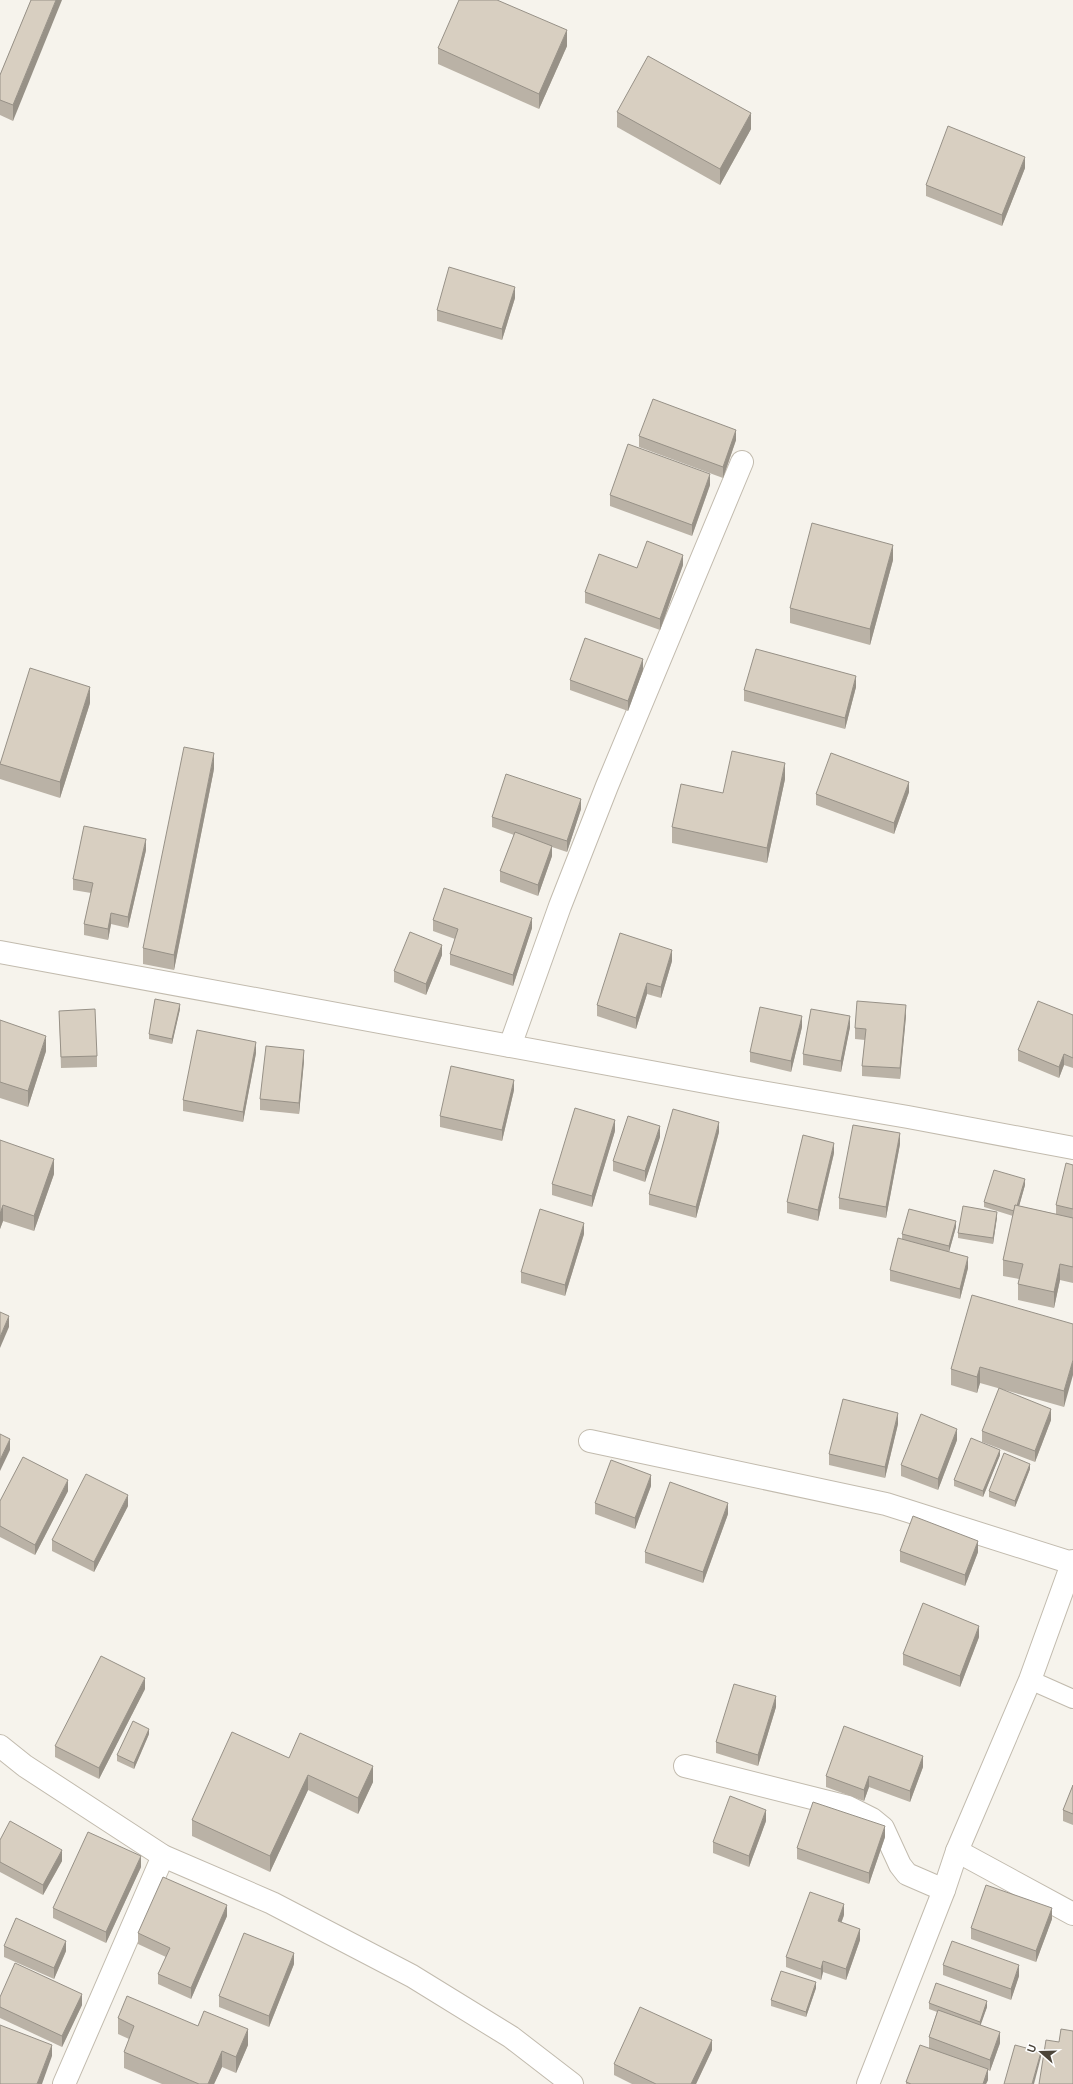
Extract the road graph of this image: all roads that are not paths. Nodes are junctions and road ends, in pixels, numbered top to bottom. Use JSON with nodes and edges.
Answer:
{"nodes":[{"id":1,"x":742,"y":462,"type":"dead end"},
{"id":2,"x":0,"y":952,"type":"edge"},
{"id":3,"x":510,"y":1046,"type":"junction"},
{"id":4,"x":1073,"y":1148,"type":"edge"},
{"id":5,"x":590,"y":1442,"type":"dead end"},
{"id":6,"x":1072,"y":1562,"type":"edge"},
{"id":7,"x":1030,"y":1680,"type":"junction"},
{"id":8,"x":1073,"y":1699,"type":"edge"},
{"id":9,"x":0,"y":1746,"type":"edge"},
{"id":10,"x":685,"y":1766,"type":"dead end"},
{"id":11,"x":957,"y":1851,"type":"junction"},
{"id":12,"x":163,"y":1856,"type":"junction"},
{"id":13,"x":944,"y":1890,"type":"junction"},
{"id":14,"x":1073,"y":1914,"type":"edge"},
{"id":15,"x":64,"y":2084,"type":"edge"},
{"id":16,"x":572,"y":2084,"type":"edge"},
{"id":17,"x":868,"y":2084,"type":"edge"}],
"edges":[{"from":1,"to":3,"type":"street"},
{"from":2,"to":3,"type":"street"},
{"from":3,"to":4,"type":"street"},
{"from":5,"to":6,"type":"street"},
{"from":6,"to":7,"type":"street"},
{"from":7,"to":8,"type":"lane"},
{"from":7,"to":11,"type":"street"},
{"from":9,"to":12,"type":"street"},
{"from":10,"to":13,"type":"street"},
{"from":11,"to":13,"type":"street"},
{"from":11,"to":14,"type":"street"},
{"from":12,"to":15,"type":"street"},
{"from":12,"to":16,"type":"street"},
{"from":13,"to":17,"type":"street"}]}
